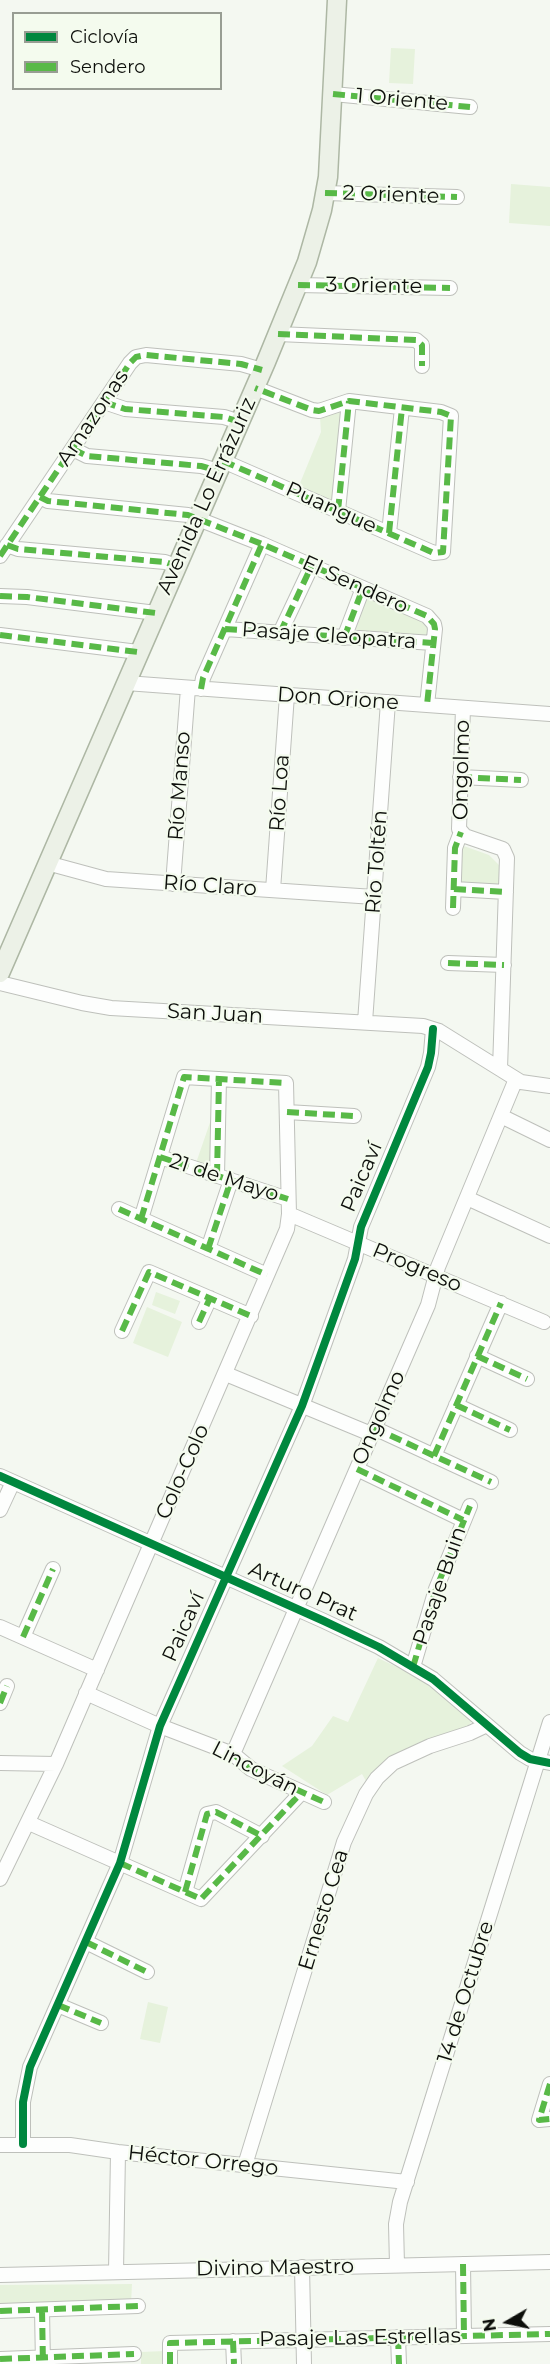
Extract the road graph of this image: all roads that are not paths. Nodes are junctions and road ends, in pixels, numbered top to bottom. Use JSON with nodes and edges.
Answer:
{"nodes":[{"id":1,"x":337,"y":0,"type":"edge"},
{"id":2,"x":333,"y":94,"type":"junction"},
{"id":3,"x":470,"y":106,"type":"dead end"},
{"id":4,"x":325,"y":193,"type":"junction"},
{"id":5,"x":457,"y":197,"type":"dead end"},
{"id":6,"x":298,"y":285,"type":"junction"},
{"id":7,"x":450,"y":288,"type":"dead end"},
{"id":8,"x":278,"y":334,"type":"junction"},
{"id":9,"x":422,"y":366,"type":"dead end"},
{"id":10,"x":262,"y":370,"type":"junction"},
{"id":11,"x":255,"y":388,"type":"junction"},
{"id":12,"x":349,"y":401,"type":"junction"},
{"id":13,"x":104,"y":402,"type":"junction"},
{"id":14,"x":402,"y":408,"type":"junction"},
{"id":15,"x":240,"y":422,"type":"junction"},
{"id":16,"x":73,"y":449,"type":"junction"},
{"id":17,"x":221,"y":466,"type":"junction"},
{"id":18,"x":40,"y":497,"type":"junction"},
{"id":19,"x":338,"y":511,"type":"junction"},
{"id":20,"x":198,"y":519,"type":"junction"},
{"id":21,"x":389,"y":533,"type":"junction"},
{"id":22,"x":262,"y":544,"type":"junction"},
{"id":23,"x":4,"y":550,"type":"edge"},
{"id":24,"x":176,"y":566,"type":"junction"},
{"id":25,"x":312,"y":566,"type":"junction"},
{"id":26,"x":363,"y":588,"type":"junction"},
{"id":27,"x":0,"y":596,"type":"edge"},
{"id":28,"x":156,"y":613,"type":"junction"},
{"id":29,"x":225,"y":629,"type":"junction"},
{"id":30,"x":280,"y":633,"type":"junction"},
{"id":31,"x":0,"y":635,"type":"edge"},
{"id":32,"x":344,"y":638,"type":"junction"},
{"id":33,"x":433,"y":643,"type":"junction"},
{"id":34,"x":138,"y":652,"type":"junction"},
{"id":35,"x":126,"y":683,"type":"junction"},
{"id":36,"x":194,"y":688,"type":"junction"},
{"id":37,"x":287,"y":695,"type":"junction"},
{"id":38,"x":388,"y":702,"type":"junction"},
{"id":39,"x":427,"y":705,"type":"junction"},
{"id":40,"x":463,"y":708,"type":"junction"},
{"id":41,"x":550,"y":714,"type":"edge"},
{"id":42,"x":460,"y":777,"type":"junction"},
{"id":43,"x":521,"y":780,"type":"dead end"},
{"id":44,"x":461,"y":832,"type":"junction"},
{"id":45,"x":47,"y":862,"type":"junction"},
{"id":46,"x":173,"y":884,"type":"junction"},
{"id":47,"x":454,"y":889,"type":"junction"},
{"id":48,"x":273,"y":890,"type":"junction"},
{"id":49,"x":506,"y":892,"type":"junction"},
{"id":50,"x":374,"y":897,"type":"junction"},
{"id":51,"x":453,"y":908,"type":"dead end"},
{"id":52,"x":448,"y":963,"type":"dead end"},
{"id":53,"x":504,"y":965,"type":"junction"},
{"id":54,"x":0,"y":973,"type":"edge"},
{"id":55,"x":0,"y":983,"type":"edge"},
{"id":56,"x":365,"y":1022,"type":"junction"},
{"id":57,"x":433,"y":1029,"type":"junction"},
{"id":58,"x":500,"y":1069,"type":"junction"},
{"id":59,"x":219,"y":1079,"type":"junction"},
{"id":60,"x":516,"y":1079,"type":"junction"},
{"id":61,"x":550,"y":1086,"type":"edge"},
{"id":62,"x":287,"y":1112,"type":"junction"},
{"id":63,"x":354,"y":1116,"type":"dead end"},
{"id":64,"x":501,"y":1116,"type":"junction"},
{"id":65,"x":550,"y":1140,"type":"edge"},
{"id":66,"x":160,"y":1157,"type":"junction"},
{"id":67,"x":224,"y":1178,"type":"junction"},
{"id":68,"x":467,"y":1198,"type":"junction"},
{"id":69,"x":288,"y":1207,"type":"junction"},
{"id":70,"x":119,"y":1209,"type":"dead end"},
{"id":71,"x":141,"y":1219,"type":"junction"},
{"id":72,"x":550,"y":1236,"type":"edge"},
{"id":73,"x":358,"y":1243,"type":"junction"},
{"id":74,"x":208,"y":1249,"type":"junction"},
{"id":75,"x":267,"y":1275,"type":"junction"},
{"id":76,"x":436,"y":1276,"type":"junction"},
{"id":77,"x":210,"y":1298,"type":"junction"},
{"id":78,"x":501,"y":1303,"type":"junction"},
{"id":79,"x":251,"y":1316,"type":"junction"},
{"id":80,"x":199,"y":1322,"type":"dead end"},
{"id":81,"x":544,"y":1322,"type":"dead end"},
{"id":82,"x":122,"y":1331,"type":"dead end"},
{"id":83,"x":477,"y":1356,"type":"junction"},
{"id":84,"x":226,"y":1374,"type":"junction"},
{"id":85,"x":526,"y":1378,"type":"dead end"},
{"id":86,"x":456,"y":1405,"type":"junction"},
{"id":87,"x":302,"y":1406,"type":"junction"},
{"id":88,"x":510,"y":1430,"type":"dead end"},
{"id":89,"x":373,"y":1431,"type":"junction"},
{"id":90,"x":434,"y":1456,"type":"junction"},
{"id":91,"x":357,"y":1469,"type":"junction"},
{"id":92,"x":6,"y":1479,"type":"edge"},
{"id":93,"x":491,"y":1482,"type":"dead end"},
{"id":94,"x":470,"y":1506,"type":"dead end"},
{"id":95,"x":0,"y":1510,"type":"edge"},
{"id":96,"x":463,"y":1520,"type":"junction"},
{"id":97,"x":152,"y":1544,"type":"junction"},
{"id":98,"x":53,"y":1569,"type":"dead end"},
{"id":99,"x":227,"y":1577,"type":"junction"},
{"id":100,"x":298,"y":1609,"type":"junction"},
{"id":101,"x":0,"y":1627,"type":"edge"},
{"id":102,"x":23,"y":1637,"type":"junction"},
{"id":103,"x":413,"y":1667,"type":"junction"},
{"id":104,"x":97,"y":1670,"type":"junction"},
{"id":105,"x":7,"y":1686,"type":"dead end"},
{"id":106,"x":87,"y":1693,"type":"junction"},
{"id":107,"x":0,"y":1703,"type":"edge"},
{"id":108,"x":550,"y":1722,"type":"edge"},
{"id":109,"x":160,"y":1725,"type":"junction"},
{"id":110,"x":487,"y":1725,"type":"junction"},
{"id":111,"x":233,"y":1754,"type":"junction"},
{"id":112,"x":544,"y":1762,"type":"edge"},
{"id":113,"x":0,"y":1763,"type":"edge"},
{"id":114,"x":56,"y":1764,"type":"junction"},
{"id":115,"x":301,"y":1793,"type":"junction"},
{"id":116,"x":324,"y":1802,"type":"dead end"},
{"id":117,"x":29,"y":1822,"type":"junction"},
{"id":118,"x":262,"y":1836,"type":"junction"},
{"id":119,"x":120,"y":1863,"type":"junction"},
{"id":120,"x":0,"y":1880,"type":"edge"},
{"id":121,"x":185,"y":1892,"type":"junction"},
{"id":122,"x":86,"y":1942,"type":"junction"},
{"id":123,"x":147,"y":1972,"type":"dead end"},
{"id":124,"x":58,"y":2005,"type":"junction"},
{"id":125,"x":101,"y":2023,"type":"dead end"},
{"id":126,"x":550,"y":2084,"type":"edge"},
{"id":127,"x":550,"y":2119,"type":"edge"},
{"id":128,"x":23,"y":2144,"type":"junction"},
{"id":129,"x":0,"y":2145,"type":"edge"},
{"id":130,"x":118,"y":2152,"type":"junction"},
{"id":131,"x":245,"y":2165,"type":"junction"},
{"id":132,"x":407,"y":2182,"type":"junction"},
{"id":133,"x":550,"y":2262,"type":"edge"},
{"id":134,"x":463,"y":2264,"type":"junction"},
{"id":135,"x":397,"y":2265,"type":"junction"},
{"id":136,"x":302,"y":2267,"type":"junction"},
{"id":137,"x":116,"y":2272,"type":"junction"},
{"id":138,"x":0,"y":2275,"type":"edge"},
{"id":139,"x":138,"y":2306,"type":"dead end"},
{"id":140,"x":42,"y":2310,"type":"junction"},
{"id":141,"x":0,"y":2311,"type":"edge"},
{"id":142,"x":550,"y":2334,"type":"edge"},
{"id":143,"x":464,"y":2336,"type":"junction"},
{"id":144,"x":398,"y":2337,"type":"junction"},
{"id":145,"x":304,"y":2340,"type":"junction"},
{"id":146,"x":233,"y":2341,"type":"junction"},
{"id":147,"x":134,"y":2354,"type":"dead end"},
{"id":148,"x":0,"y":2359,"type":"edge"},
{"id":149,"x":43,"y":2361,"type":"edge"},
{"id":150,"x":170,"y":2364,"type":"edge"},
{"id":151,"x":234,"y":2364,"type":"edge"},
{"id":152,"x":304,"y":2364,"type":"edge"},
{"id":153,"x":399,"y":2364,"type":"edge"}],
"edges":[{"from":1,"to":2,"type":"main road","name":"Avenida Lo Errázuriz"},
{"from":2,"to":3,"type":"street","name":"1 Oriente"},
{"from":2,"to":4,"type":"main road","name":"Avenida Lo Errázuriz"},
{"from":4,"to":5,"type":"street","name":"2 Oriente"},
{"from":4,"to":6,"type":"main road","name":"Avenida Lo Errázuriz"},
{"from":6,"to":7,"type":"street","name":"3 Oriente"},
{"from":6,"to":8,"type":"main road","name":"Avenida Lo Errázuriz"},
{"from":8,"to":9,"type":"street"},
{"from":8,"to":10,"type":"main road","name":"Avenida Lo Errázuriz"},
{"from":10,"to":11,"type":"main road","name":"Avenida Lo Errázuriz"},
{"from":10,"to":13,"type":"street","name":"Amazonas"},
{"from":11,"to":12,"type":"street"},
{"from":11,"to":15,"type":"main road","name":"Avenida Lo Errázuriz"},
{"from":12,"to":14,"type":"street"},
{"from":12,"to":19,"type":"street"},
{"from":13,"to":15,"type":"street"},
{"from":13,"to":16,"type":"street","name":"Amazonas"},
{"from":14,"to":21,"type":"street"},
{"from":14,"to":21,"type":"street","name":"Puangue"},
{"from":15,"to":17,"type":"main road","name":"Avenida Lo Errázuriz"},
{"from":16,"to":17,"type":"street","name":"Puangue"},
{"from":16,"to":18,"type":"street","name":"Amazonas"},
{"from":17,"to":19,"type":"street","name":"Puangue"},
{"from":17,"to":20,"type":"main road","name":"Avenida Lo Errázuriz"},
{"from":18,"to":20,"type":"street","name":"El Sendero"},
{"from":18,"to":23,"type":"street","name":"Amazonas"},
{"from":19,"to":21,"type":"street","name":"Puangue"},
{"from":20,"to":22,"type":"street","name":"El Sendero"},
{"from":20,"to":24,"type":"main road","name":"Avenida Lo Errázuriz"},
{"from":22,"to":25,"type":"street","name":"El Sendero"},
{"from":22,"to":29,"type":"street","name":"Río Manso"},
{"from":23,"to":24,"type":"street"},
{"from":24,"to":28,"type":"main road","name":"Avenida Lo Errázuriz"},
{"from":25,"to":26,"type":"street","name":"El Sendero"},
{"from":25,"to":30,"type":"street"},
{"from":26,"to":32,"type":"street"},
{"from":26,"to":33,"type":"street","name":"El Sendero"},
{"from":27,"to":28,"type":"street"},
{"from":28,"to":34,"type":"main road","name":"Avenida Lo Errázuriz"},
{"from":29,"to":30,"type":"street","name":"Pasaje Cleopatra"},
{"from":29,"to":36,"type":"street","name":"Río Manso"},
{"from":30,"to":32,"type":"street","name":"Pasaje Cleopatra"},
{"from":31,"to":34,"type":"street"},
{"from":32,"to":33,"type":"street","name":"Pasaje Cleopatra"},
{"from":33,"to":39,"type":"street","name":"El Sendero"},
{"from":34,"to":35,"type":"main road","name":"Avenida Lo Errázuriz"},
{"from":35,"to":36,"type":"street","name":"Don Orione"},
{"from":35,"to":45,"type":"main road","name":"Avenida Lo Errázuriz"},
{"from":36,"to":37,"type":"street","name":"Don Orione"},
{"from":36,"to":46,"type":"street","name":"Río Manso"},
{"from":37,"to":38,"type":"street","name":"Don Orione"},
{"from":37,"to":48,"type":"street","name":"Río Loa"},
{"from":38,"to":39,"type":"street","name":"Don Orione"},
{"from":38,"to":50,"type":"street","name":"Río Toltén"},
{"from":39,"to":40,"type":"street","name":"Don Orione"},
{"from":40,"to":41,"type":"street","name":"Don Orione"},
{"from":40,"to":42,"type":"street","name":"Ongolmo"},
{"from":42,"to":43,"type":"street"},
{"from":42,"to":44,"type":"street","name":"Ongolmo"},
{"from":44,"to":47,"type":"street","name":"Ongolmo"},
{"from":44,"to":49,"type":"street","name":"Ongolmo"},
{"from":45,"to":46,"type":"street","name":"Río Claro"},
{"from":45,"to":54,"type":"main road","name":"Avenida Lo Errázuriz"},
{"from":46,"to":48,"type":"street","name":"Río Claro"},
{"from":47,"to":49,"type":"street"},
{"from":47,"to":51,"type":"street","name":"Ongolmo"},
{"from":48,"to":50,"type":"street","name":"Río Claro"},
{"from":49,"to":53,"type":"street","name":"Ongolmo"},
{"from":50,"to":56,"type":"street","name":"Río Toltén"},
{"from":52,"to":53,"type":"street"},
{"from":53,"to":58,"type":"street","name":"Ongolmo"},
{"from":55,"to":56,"type":"street","name":"San Juan"},
{"from":56,"to":57,"type":"street","name":"San Juan"},
{"from":57,"to":58,"type":"street"},
{"from":57,"to":73,"type":"street","name":"Paicaví"},
{"from":58,"to":60,"type":"street"},
{"from":59,"to":62,"type":"street","name":"Colo-Colo"},
{"from":59,"to":66,"type":"street"},
{"from":59,"to":67,"type":"street"},
{"from":60,"to":61,"type":"street"},
{"from":60,"to":64,"type":"street","name":"Ongolmo"},
{"from":62,"to":63,"type":"street"},
{"from":62,"to":69,"type":"street","name":"Colo-Colo"},
{"from":64,"to":65,"type":"street"},
{"from":64,"to":68,"type":"street","name":"Ongolmo"},
{"from":66,"to":67,"type":"street","name":"21 de Mayo"},
{"from":66,"to":71,"type":"street"},
{"from":67,"to":69,"type":"street","name":"21 de Mayo"},
{"from":67,"to":74,"type":"street"},
{"from":68,"to":72,"type":"street"},
{"from":68,"to":76,"type":"street","name":"Ongolmo"},
{"from":69,"to":73,"type":"street","name":"Progreso"},
{"from":69,"to":75,"type":"street","name":"Colo-Colo"},
{"from":70,"to":71,"type":"street"},
{"from":71,"to":74,"type":"street"},
{"from":73,"to":76,"type":"street","name":"Progreso"},
{"from":73,"to":87,"type":"street","name":"Paicaví"},
{"from":74,"to":75,"type":"street"},
{"from":75,"to":79,"type":"street","name":"Colo-Colo"},
{"from":76,"to":78,"type":"street","name":"Progreso"},
{"from":76,"to":89,"type":"street","name":"Ongolmo"},
{"from":77,"to":79,"type":"street"},
{"from":77,"to":80,"type":"street"},
{"from":77,"to":82,"type":"street"},
{"from":78,"to":81,"type":"street","name":"Progreso"},
{"from":78,"to":83,"type":"street"},
{"from":79,"to":84,"type":"street","name":"Colo-Colo"},
{"from":83,"to":85,"type":"street"},
{"from":83,"to":86,"type":"street"},
{"from":84,"to":87,"type":"street"},
{"from":84,"to":97,"type":"street","name":"Colo-Colo"},
{"from":86,"to":88,"type":"street"},
{"from":86,"to":90,"type":"street"},
{"from":87,"to":89,"type":"street"},
{"from":87,"to":99,"type":"street","name":"Paicaví"},
{"from":89,"to":90,"type":"street"},
{"from":89,"to":91,"type":"street","name":"Ongolmo"},
{"from":90,"to":93,"type":"street"},
{"from":91,"to":96,"type":"street"},
{"from":91,"to":100,"type":"street","name":"Ongolmo"},
{"from":92,"to":95,"type":"street"},
{"from":92,"to":97,"type":"street","name":"Arturo Prat"},
{"from":94,"to":96,"type":"street","name":"Pasaje Buin"},
{"from":96,"to":103,"type":"street","name":"Pasaje Buin"},
{"from":97,"to":99,"type":"street","name":"Arturo Prat"},
{"from":97,"to":104,"type":"street","name":"Colo-Colo"},
{"from":98,"to":102,"type":"street"},
{"from":99,"to":100,"type":"street","name":"Arturo Prat"},
{"from":99,"to":109,"type":"street","name":"Paicaví"},
{"from":100,"to":103,"type":"street","name":"Arturo Prat"},
{"from":100,"to":111,"type":"street","name":"Ongolmo"},
{"from":101,"to":102,"type":"street"},
{"from":102,"to":104,"type":"street"},
{"from":103,"to":110,"type":"street","name":"Arturo Prat"},
{"from":104,"to":106,"type":"street","name":"Colo-Colo"},
{"from":105,"to":107,"type":"street"},
{"from":106,"to":109,"type":"street","name":"Lincoyán"},
{"from":106,"to":114,"type":"street","name":"Colo-Colo"},
{"from":108,"to":112,"type":"street","name":"14 de Octubre"},
{"from":109,"to":111,"type":"street","name":"Lincoyán"},
{"from":109,"to":119,"type":"street","name":"Paicaví"},
{"from":110,"to":112,"type":"street","name":"Arturo Prat"},
{"from":110,"to":131,"type":"street","name":"Ernesto Cea"},
{"from":111,"to":115,"type":"street","name":"Lincoyán"},
{"from":112,"to":132,"type":"street","name":"14 de Octubre"},
{"from":113,"to":114,"type":"street"},
{"from":114,"to":117,"type":"street","name":"Colo-Colo"},
{"from":115,"to":116,"type":"street","name":"Lincoyán"},
{"from":115,"to":118,"type":"street"},
{"from":117,"to":119,"type":"street"},
{"from":117,"to":120,"type":"street","name":"Colo-Colo"},
{"from":118,"to":121,"type":"street"},
{"from":118,"to":121,"type":"street"},
{"from":119,"to":121,"type":"street"},
{"from":119,"to":122,"type":"street","name":"Paicaví"},
{"from":122,"to":123,"type":"street"},
{"from":122,"to":124,"type":"street","name":"Paicaví"},
{"from":124,"to":125,"type":"street"},
{"from":124,"to":128,"type":"street","name":"Paicaví"},
{"from":126,"to":127,"type":"street"},
{"from":128,"to":129,"type":"street","name":"Héctor Orrego"},
{"from":128,"to":130,"type":"street","name":"Héctor Orrego"},
{"from":130,"to":131,"type":"street","name":"Héctor Orrego"},
{"from":130,"to":137,"type":"street"},
{"from":131,"to":132,"type":"street","name":"Héctor Orrego"},
{"from":132,"to":135,"type":"street","name":"14 de Octubre"},
{"from":133,"to":134,"type":"street","name":"Divino Maestro"},
{"from":134,"to":135,"type":"street","name":"Divino Maestro"},
{"from":134,"to":143,"type":"street"},
{"from":135,"to":136,"type":"street","name":"Divino Maestro"},
{"from":136,"to":137,"type":"street","name":"Divino Maestro"},
{"from":136,"to":145,"type":"street"},
{"from":137,"to":138,"type":"street","name":"Divino Maestro"},
{"from":139,"to":140,"type":"street"},
{"from":140,"to":141,"type":"street"},
{"from":140,"to":149,"type":"street"},
{"from":142,"to":143,"type":"street","name":"Pasaje Las Estrellas"},
{"from":143,"to":144,"type":"street","name":"Pasaje Las Estrellas"},
{"from":144,"to":145,"type":"street","name":"Pasaje Las Estrellas"},
{"from":144,"to":153,"type":"street"},
{"from":145,"to":146,"type":"street","name":"Pasaje Las Estrellas"},
{"from":145,"to":152,"type":"street"},
{"from":146,"to":150,"type":"street","name":"Pasaje Las Estrellas"},
{"from":146,"to":151,"type":"street"},
{"from":147,"to":149,"type":"street"},
{"from":148,"to":149,"type":"street"}]}
